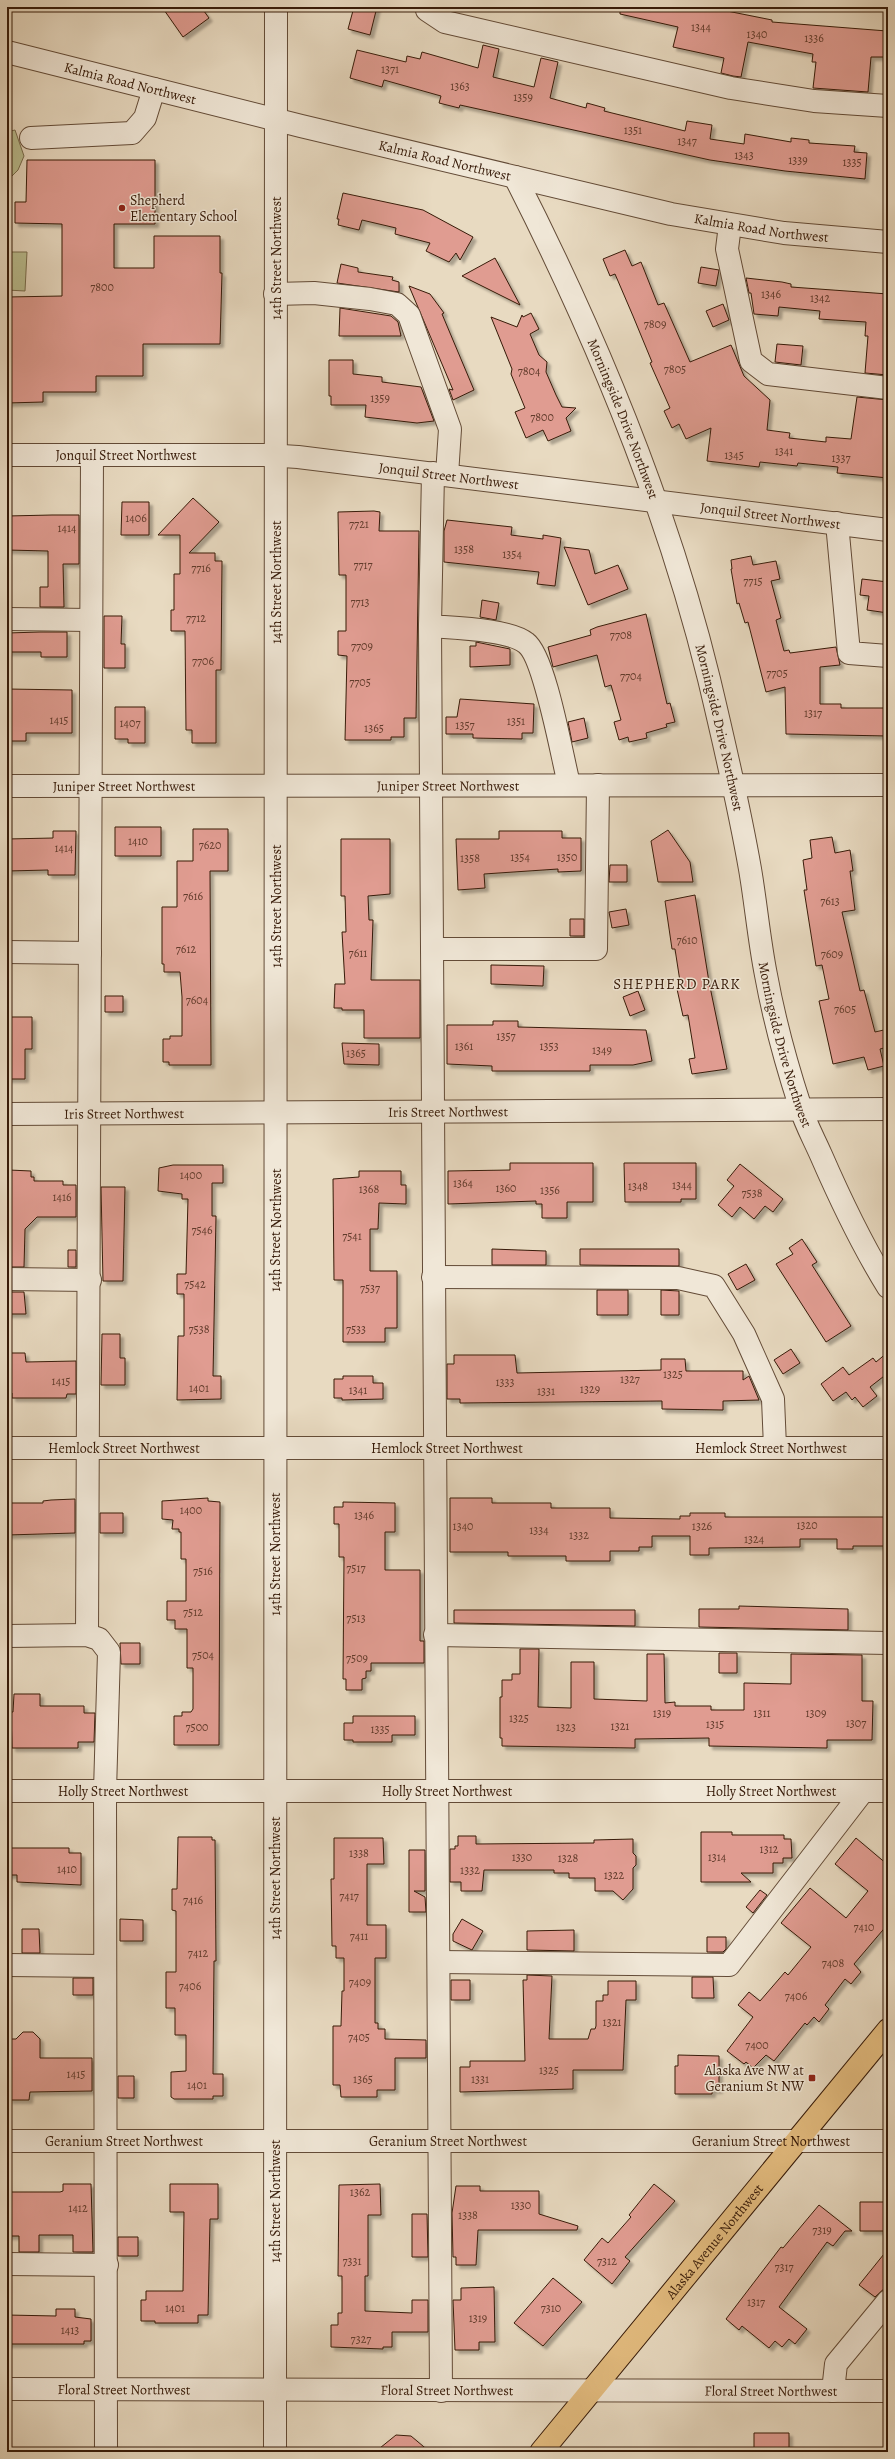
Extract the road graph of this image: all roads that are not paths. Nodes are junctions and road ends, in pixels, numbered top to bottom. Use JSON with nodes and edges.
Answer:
{"nodes":[{"id":1,"x":276,"y":7,"type":"edge"},
{"id":2,"x":427,"y":7,"type":"edge"},
{"id":3,"x":7,"y":52,"type":"edge"},
{"id":4,"x":154,"y":89,"type":"junction"},
{"id":5,"x":888,"y":106,"type":"edge"},
{"id":6,"x":276,"y":120,"type":"junction"},
{"id":7,"x":31,"y":138,"type":"dead end"},
{"id":8,"x":515,"y":177,"type":"junction"},
{"id":9,"x":730,"y":225,"type":"junction"},
{"id":10,"x":888,"y":242,"type":"edge"},
{"id":11,"x":275,"y":294,"type":"junction"},
{"id":12,"x":888,"y":388,"type":"edge"},
{"id":13,"x":7,"y":455,"type":"edge"},
{"id":14,"x":92,"y":455,"type":"junction"},
{"id":15,"x":275,"y":455,"type":"junction"},
{"id":16,"x":440,"y":474,"type":"junction"},
{"id":17,"x":654,"y":501,"type":"junction"},
{"id":18,"x":837,"y":523,"type":"junction"},
{"id":19,"x":888,"y":530,"type":"edge"},
{"id":20,"x":7,"y":619,"type":"edge"},
{"id":21,"x":90,"y":620,"type":"junction"},
{"id":22,"x":430,"y":626,"type":"junction"},
{"id":23,"x":888,"y":656,"type":"edge"},
{"id":24,"x":432,"y":784,"type":"junction"},
{"id":25,"x":569,"y":784,"type":"junction"},
{"id":26,"x":276,"y":785,"type":"junction"},
{"id":27,"x":598,"y":785,"type":"junction"},
{"id":28,"x":732,"y":785,"type":"junction"},
{"id":29,"x":7,"y":786,"type":"edge"},
{"id":30,"x":89,"y":786,"type":"junction"},
{"id":31,"x":888,"y":786,"type":"edge"},
{"id":32,"x":432,"y":949,"type":"junction"},
{"id":33,"x":7,"y":952,"type":"edge"},
{"id":34,"x":90,"y":953,"type":"junction"},
{"id":35,"x":801,"y":1110,"type":"junction"},
{"id":36,"x":888,"y":1110,"type":"edge"},
{"id":37,"x":432,"y":1112,"type":"junction"},
{"id":38,"x":276,"y":1113,"type":"junction"},
{"id":39,"x":7,"y":1114,"type":"edge"},
{"id":40,"x":90,"y":1114,"type":"junction"},
{"id":41,"x":433,"y":1277,"type":"junction"},
{"id":42,"x":7,"y":1279,"type":"edge"},
{"id":43,"x":90,"y":1280,"type":"junction"},
{"id":44,"x":888,"y":1287,"type":"edge"},
{"id":45,"x":275,"y":1447,"type":"junction"},
{"id":46,"x":434,"y":1447,"type":"junction"},
{"id":47,"x":775,"y":1447,"type":"junction"},
{"id":48,"x":7,"y":1448,"type":"edge"},
{"id":49,"x":89,"y":1448,"type":"junction"},
{"id":50,"x":888,"y":1448,"type":"edge"},
{"id":51,"x":88,"y":1635,"type":"junction"},
{"id":52,"x":435,"y":1635,"type":"junction"},
{"id":53,"x":7,"y":1636,"type":"edge"},
{"id":54,"x":888,"y":1643,"type":"edge"},
{"id":55,"x":7,"y":1790,"type":"edge"},
{"id":56,"x":105,"y":1791,"type":"junction"},
{"id":57,"x":275,"y":1791,"type":"junction"},
{"id":58,"x":437,"y":1791,"type":"junction"},
{"id":59,"x":863,"y":1791,"type":"junction"},
{"id":60,"x":888,"y":1791,"type":"edge"},
{"id":61,"x":439,"y":1962,"type":"junction"},
{"id":62,"x":7,"y":1965,"type":"edge"},
{"id":63,"x":106,"y":1966,"type":"junction"},
{"id":64,"x":888,"y":2030,"type":"edge"},
{"id":65,"x":7,"y":2141,"type":"edge"},
{"id":66,"x":106,"y":2141,"type":"junction"},
{"id":67,"x":275,"y":2141,"type":"junction"},
{"id":68,"x":441,"y":2141,"type":"junction"},
{"id":69,"x":797,"y":2141,"type":"junction"},
{"id":70,"x":888,"y":2141,"type":"edge"},
{"id":71,"x":7,"y":2264,"type":"edge"},
{"id":72,"x":107,"y":2265,"type":"junction"},
{"id":73,"x":888,"y":2301,"type":"edge"},
{"id":74,"x":7,"y":2389,"type":"edge"},
{"id":75,"x":107,"y":2389,"type":"junction"},
{"id":76,"x":275,"y":2391,"type":"junction"},
{"id":77,"x":441,"y":2391,"type":"junction"},
{"id":78,"x":592,"y":2391,"type":"junction"},
{"id":79,"x":833,"y":2391,"type":"junction"},
{"id":80,"x":888,"y":2391,"type":"edge"},
{"id":81,"x":106,"y":2452,"type":"edge"},
{"id":82,"x":275,"y":2452,"type":"edge"},
{"id":83,"x":541,"y":2452,"type":"edge"}],
"edges":[{"from":1,"to":6,"type":"street","name":"14th Street Northwest"},
{"from":2,"to":5,"type":"street"},
{"from":3,"to":4,"type":"street","name":"Kalmia Road Northwest"},
{"from":4,"to":6,"type":"street","name":"Kalmia Road Northwest"},
{"from":4,"to":7,"type":"street"},
{"from":6,"to":8,"type":"street","name":"Kalmia Road Northwest"},
{"from":6,"to":11,"type":"street","name":"14th Street Northwest"},
{"from":8,"to":9,"type":"street","name":"Kalmia Road Northwest"},
{"from":8,"to":17,"type":"street","name":"Morningside Drive Northwest"},
{"from":9,"to":10,"type":"street","name":"Kalmia Road Northwest"},
{"from":9,"to":12,"type":"street"},
{"from":11,"to":15,"type":"street","name":"14th Street Northwest"},
{"from":11,"to":16,"type":"street"},
{"from":13,"to":14,"type":"street","name":"Jonquil Street Northwest"},
{"from":14,"to":15,"type":"street","name":"Jonquil Street Northwest"},
{"from":14,"to":21,"type":"street"},
{"from":15,"to":16,"type":"street","name":"Jonquil Street Northwest"},
{"from":15,"to":26,"type":"street","name":"14th Street Northwest"},
{"from":16,"to":17,"type":"street","name":"Jonquil Street Northwest"},
{"from":16,"to":22,"type":"street"},
{"from":17,"to":18,"type":"street","name":"Jonquil Street Northwest"},
{"from":17,"to":28,"type":"street","name":"Morningside Drive Northwest"},
{"from":18,"to":19,"type":"street","name":"Jonquil Street Northwest"},
{"from":18,"to":23,"type":"street"},
{"from":20,"to":21,"type":"street"},
{"from":21,"to":30,"type":"street"},
{"from":22,"to":24,"type":"street"},
{"from":22,"to":25,"type":"street"},
{"from":24,"to":25,"type":"street","name":"Juniper Street Northwest"},
{"from":24,"to":26,"type":"street","name":"Juniper Street Northwest"},
{"from":24,"to":32,"type":"street"},
{"from":25,"to":27,"type":"street","name":"Juniper Street Northwest"},
{"from":26,"to":30,"type":"street","name":"Juniper Street Northwest"},
{"from":26,"to":38,"type":"street","name":"14th Street Northwest"},
{"from":27,"to":28,"type":"street","name":"Juniper Street Northwest"},
{"from":27,"to":32,"type":"street"},
{"from":28,"to":31,"type":"street","name":"Juniper Street Northwest"},
{"from":28,"to":35,"type":"street","name":"Morningside Drive Northwest"},
{"from":29,"to":30,"type":"street","name":"Juniper Street Northwest"},
{"from":30,"to":34,"type":"street"},
{"from":32,"to":37,"type":"street"},
{"from":33,"to":34,"type":"street"},
{"from":34,"to":40,"type":"street"},
{"from":35,"to":36,"type":"street","name":"Iris Street Northwest"},
{"from":35,"to":37,"type":"street","name":"Iris Street Northwest"},
{"from":35,"to":44,"type":"street","name":"Morningside Drive Northwest"},
{"from":37,"to":38,"type":"street","name":"Iris Street Northwest"},
{"from":37,"to":41,"type":"street"},
{"from":38,"to":40,"type":"street","name":"Iris Street Northwest"},
{"from":38,"to":45,"type":"street","name":"14th Street Northwest"},
{"from":39,"to":40,"type":"street","name":"Iris Street Northwest"},
{"from":40,"to":43,"type":"street"},
{"from":41,"to":46,"type":"street"},
{"from":41,"to":47,"type":"street"},
{"from":42,"to":43,"type":"street"},
{"from":43,"to":49,"type":"street"},
{"from":45,"to":46,"type":"street","name":"Hemlock Street Northwest"},
{"from":45,"to":49,"type":"street","name":"Hemlock Street Northwest"},
{"from":45,"to":57,"type":"street","name":"14th Street Northwest"},
{"from":46,"to":47,"type":"street","name":"Hemlock Street Northwest"},
{"from":46,"to":52,"type":"street"},
{"from":47,"to":50,"type":"street","name":"Hemlock Street Northwest"},
{"from":48,"to":49,"type":"street","name":"Hemlock Street Northwest"},
{"from":49,"to":51,"type":"street"},
{"from":51,"to":53,"type":"street"},
{"from":51,"to":56,"type":"street"},
{"from":52,"to":54,"type":"street"},
{"from":52,"to":58,"type":"street"},
{"from":55,"to":56,"type":"street","name":"Holly Street Northwest"},
{"from":56,"to":57,"type":"street","name":"Holly Street Northwest"},
{"from":56,"to":63,"type":"street"},
{"from":57,"to":58,"type":"street","name":"Holly Street Northwest"},
{"from":57,"to":67,"type":"street","name":"14th Street Northwest"},
{"from":58,"to":59,"type":"street","name":"Holly Street Northwest"},
{"from":58,"to":61,"type":"street"},
{"from":59,"to":60,"type":"street","name":"Holly Street Northwest"},
{"from":59,"to":61,"type":"street"},
{"from":61,"to":68,"type":"street"},
{"from":62,"to":63,"type":"street"},
{"from":63,"to":66,"type":"street"},
{"from":64,"to":69,"type":"main road","name":"Alaska Avenue Northwest"},
{"from":65,"to":66,"type":"street","name":"Geranium Street Northwest"},
{"from":66,"to":67,"type":"street","name":"Geranium Street Northwest"},
{"from":66,"to":72,"type":"street"},
{"from":67,"to":68,"type":"street","name":"Geranium Street Northwest"},
{"from":67,"to":76,"type":"street","name":"14th Street Northwest"},
{"from":68,"to":69,"type":"street","name":"Geranium Street Northwest"},
{"from":68,"to":77,"type":"street"},
{"from":69,"to":70,"type":"street","name":"Geranium Street Northwest"},
{"from":69,"to":78,"type":"main road","name":"Alaska Avenue Northwest"},
{"from":71,"to":72,"type":"street"},
{"from":72,"to":75,"type":"street"},
{"from":73,"to":79,"type":"street"},
{"from":74,"to":75,"type":"street","name":"Floral Street Northwest"},
{"from":75,"to":76,"type":"street","name":"Floral Street Northwest"},
{"from":75,"to":81,"type":"street"},
{"from":76,"to":77,"type":"street","name":"Floral Street Northwest"},
{"from":76,"to":82,"type":"street","name":"14th Street Northwest"},
{"from":77,"to":78,"type":"street","name":"Floral Street Northwest"},
{"from":78,"to":79,"type":"street","name":"Floral Street Northwest"},
{"from":78,"to":83,"type":"main road","name":"Alaska Avenue Northwest"},
{"from":79,"to":80,"type":"street","name":"Floral Street Northwest"}]}
